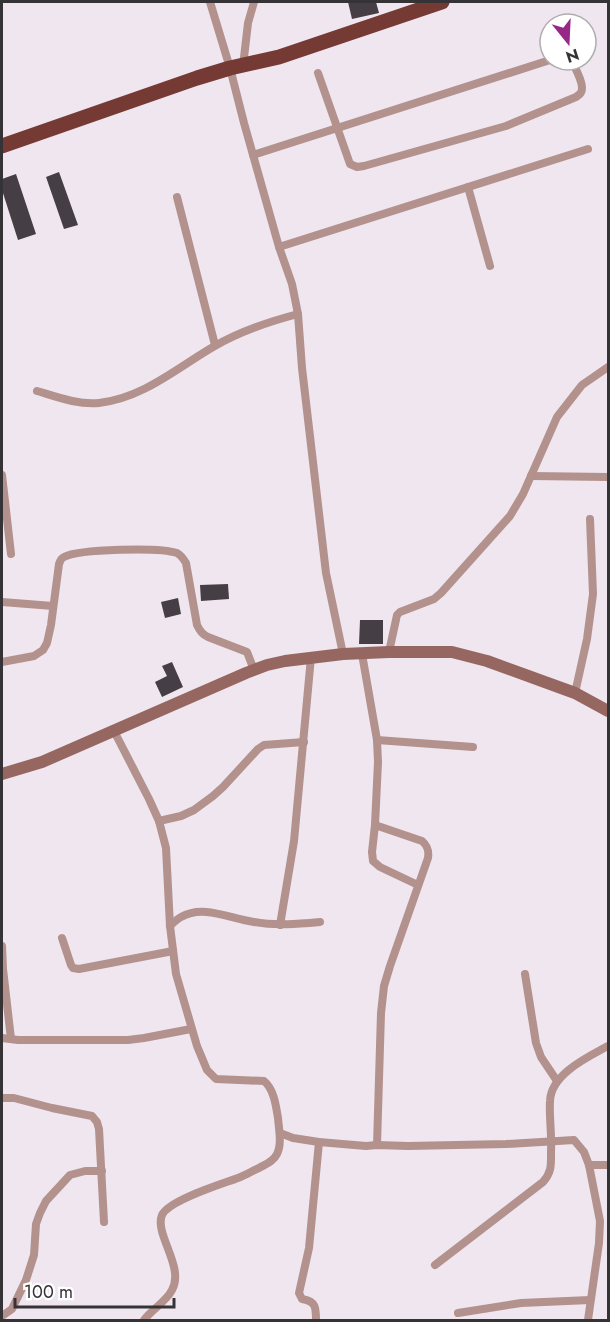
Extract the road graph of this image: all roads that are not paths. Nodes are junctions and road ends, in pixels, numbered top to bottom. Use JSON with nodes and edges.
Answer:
{"nodes":[{"id":1,"x":210,"y":2,"type":"edge"},
{"id":2,"x":254,"y":2,"type":"edge"},
{"id":3,"x":442,"y":2,"type":"edge"},
{"id":4,"x":538,"y":64,"type":"edge"},
{"id":5,"x":237,"y":67,"type":"junction"},
{"id":6,"x":577,"y":72,"type":"edge"},
{"id":7,"x":318,"y":73,"type":"dead end"},
{"id":8,"x":338,"y":129,"type":"junction"},
{"id":9,"x":2,"y":146,"type":"edge"},
{"id":10,"x":588,"y":149,"type":"dead end"},
{"id":11,"x":253,"y":155,"type":"junction"},
{"id":12,"x":468,"y":187,"type":"junction"},
{"id":13,"x":177,"y":197,"type":"dead end"},
{"id":14,"x":279,"y":247,"type":"junction"},
{"id":15,"x":490,"y":266,"type":"dead end"},
{"id":16,"x":298,"y":314,"type":"junction"},
{"id":17,"x":215,"y":345,"type":"junction"},
{"id":18,"x":609,"y":367,"type":"edge"},
{"id":19,"x":37,"y":391,"type":"dead end"},
{"id":20,"x":2,"y":475,"type":"edge"},
{"id":21,"x":531,"y":476,"type":"junction"},
{"id":22,"x":608,"y":477,"type":"edge"},
{"id":23,"x":2,"y":484,"type":"edge"},
{"id":24,"x":590,"y":519,"type":"dead end"},
{"id":25,"x":4,"y":520,"type":"edge"},
{"id":26,"x":11,"y":554,"type":"dead end"},
{"id":27,"x":2,"y":602,"type":"edge"},
{"id":28,"x":53,"y":606,"type":"junction"},
{"id":29,"x":389,"y":652,"type":"junction"},
{"id":30,"x":343,"y":654,"type":"junction"},
{"id":31,"x":362,"y":654,"type":"junction"},
{"id":32,"x":311,"y":657,"type":"junction"},
{"id":33,"x":2,"y":662,"type":"edge"},
{"id":34,"x":254,"y":670,"type":"junction"},
{"id":35,"x":574,"y":693,"type":"junction"},
{"id":36,"x":609,"y":711,"type":"edge"},
{"id":37,"x":114,"y":731,"type":"junction"},
{"id":38,"x":377,"y":740,"type":"junction"},
{"id":39,"x":304,"y":742,"type":"junction"},
{"id":40,"x":473,"y":747,"type":"dead end"},
{"id":41,"x":2,"y":774,"type":"edge"},
{"id":42,"x":159,"y":821,"type":"junction"},
{"id":43,"x":375,"y":825,"type":"junction"},
{"id":44,"x":418,"y":885,"type":"junction"},
{"id":45,"x":320,"y":922,"type":"dead end"},
{"id":46,"x":280,"y":925,"type":"junction"},
{"id":47,"x":170,"y":926,"type":"junction"},
{"id":48,"x":62,"y":938,"type":"dead end"},
{"id":49,"x":2,"y":946,"type":"edge"},
{"id":50,"x":173,"y":951,"type":"junction"},
{"id":51,"x":525,"y":974,"type":"dead end"},
{"id":52,"x":191,"y":1029,"type":"junction"},
{"id":53,"x":6,"y":1038,"type":"edge"},
{"id":54,"x":609,"y":1046,"type":"edge"},
{"id":55,"x":557,"y":1081,"type":"junction"},
{"id":56,"x":2,"y":1098,"type":"edge"},
{"id":57,"x":280,"y":1133,"type":"junction"},
{"id":58,"x":552,"y":1141,"type":"junction"},
{"id":59,"x":319,"y":1142,"type":"junction"},
{"id":60,"x":377,"y":1144,"type":"junction"},
{"id":61,"x":589,"y":1165,"type":"junction"},
{"id":62,"x":609,"y":1165,"type":"edge"},
{"id":63,"x":102,"y":1171,"type":"junction"},
{"id":64,"x":104,"y":1222,"type":"dead end"},
{"id":65,"x":435,"y":1265,"type":"dead end"},
{"id":66,"x":590,"y":1300,"type":"junction"},
{"id":67,"x":458,"y":1313,"type":"dead end"},
{"id":68,"x":2,"y":1316,"type":"edge"},
{"id":69,"x":144,"y":1320,"type":"edge"},
{"id":70,"x":316,"y":1320,"type":"edge"},
{"id":71,"x":588,"y":1320,"type":"edge"}],
"edges":[{"from":1,"to":5,"type":"street"},
{"from":2,"to":5,"type":"street"},
{"from":3,"to":5,"type":"highway"},
{"from":4,"to":8,"type":"street"},
{"from":5,"to":9,"type":"highway"},
{"from":5,"to":11,"type":"street"},
{"from":6,"to":8,"type":"street"},
{"from":7,"to":8,"type":"street"},
{"from":8,"to":11,"type":"street"},
{"from":10,"to":12,"type":"street"},
{"from":11,"to":14,"type":"street"},
{"from":12,"to":14,"type":"street"},
{"from":12,"to":15,"type":"street"},
{"from":13,"to":17,"type":"street"},
{"from":14,"to":16,"type":"street"},
{"from":16,"to":17,"type":"street"},
{"from":16,"to":30,"type":"street"},
{"from":17,"to":19,"type":"street"},
{"from":18,"to":21,"type":"street"},
{"from":20,"to":23,"type":"street"},
{"from":21,"to":22,"type":"street"},
{"from":21,"to":29,"type":"street"},
{"from":23,"to":25,"type":"street"},
{"from":24,"to":35,"type":"street"},
{"from":25,"to":26,"type":"street"},
{"from":27,"to":28,"type":"street"},
{"from":28,"to":33,"type":"street"},
{"from":28,"to":34,"type":"street"},
{"from":29,"to":31,"type":"main road"},
{"from":29,"to":35,"type":"main road"},
{"from":30,"to":31,"type":"main road"},
{"from":30,"to":32,"type":"main road"},
{"from":31,"to":38,"type":"street"},
{"from":32,"to":34,"type":"main road"},
{"from":32,"to":39,"type":"street"},
{"from":34,"to":37,"type":"main road"},
{"from":35,"to":36,"type":"main road"},
{"from":37,"to":41,"type":"main road"},
{"from":37,"to":42,"type":"street"},
{"from":38,"to":40,"type":"street"},
{"from":38,"to":43,"type":"street"},
{"from":39,"to":42,"type":"street"},
{"from":39,"to":46,"type":"street"},
{"from":42,"to":47,"type":"street"},
{"from":43,"to":44,"type":"street"},
{"from":43,"to":44,"type":"street"},
{"from":44,"to":60,"type":"street"},
{"from":45,"to":46,"type":"street"},
{"from":46,"to":47,"type":"street"},
{"from":47,"to":50,"type":"street"},
{"from":48,"to":50,"type":"street"},
{"from":49,"to":53,"type":"street"},
{"from":50,"to":52,"type":"street"},
{"from":51,"to":55,"type":"street"},
{"from":52,"to":53,"type":"street"},
{"from":52,"to":57,"type":"street"},
{"from":54,"to":55,"type":"street"},
{"from":55,"to":58,"type":"street"},
{"from":56,"to":63,"type":"street"},
{"from":57,"to":59,"type":"street"},
{"from":57,"to":69,"type":"street"},
{"from":58,"to":60,"type":"street"},
{"from":58,"to":61,"type":"street"},
{"from":58,"to":65,"type":"street"},
{"from":59,"to":60,"type":"street"},
{"from":59,"to":70,"type":"street"},
{"from":61,"to":62,"type":"street"},
{"from":61,"to":66,"type":"street"},
{"from":63,"to":64,"type":"street"},
{"from":63,"to":68,"type":"street"},
{"from":66,"to":67,"type":"street"},
{"from":66,"to":71,"type":"street"}]}
